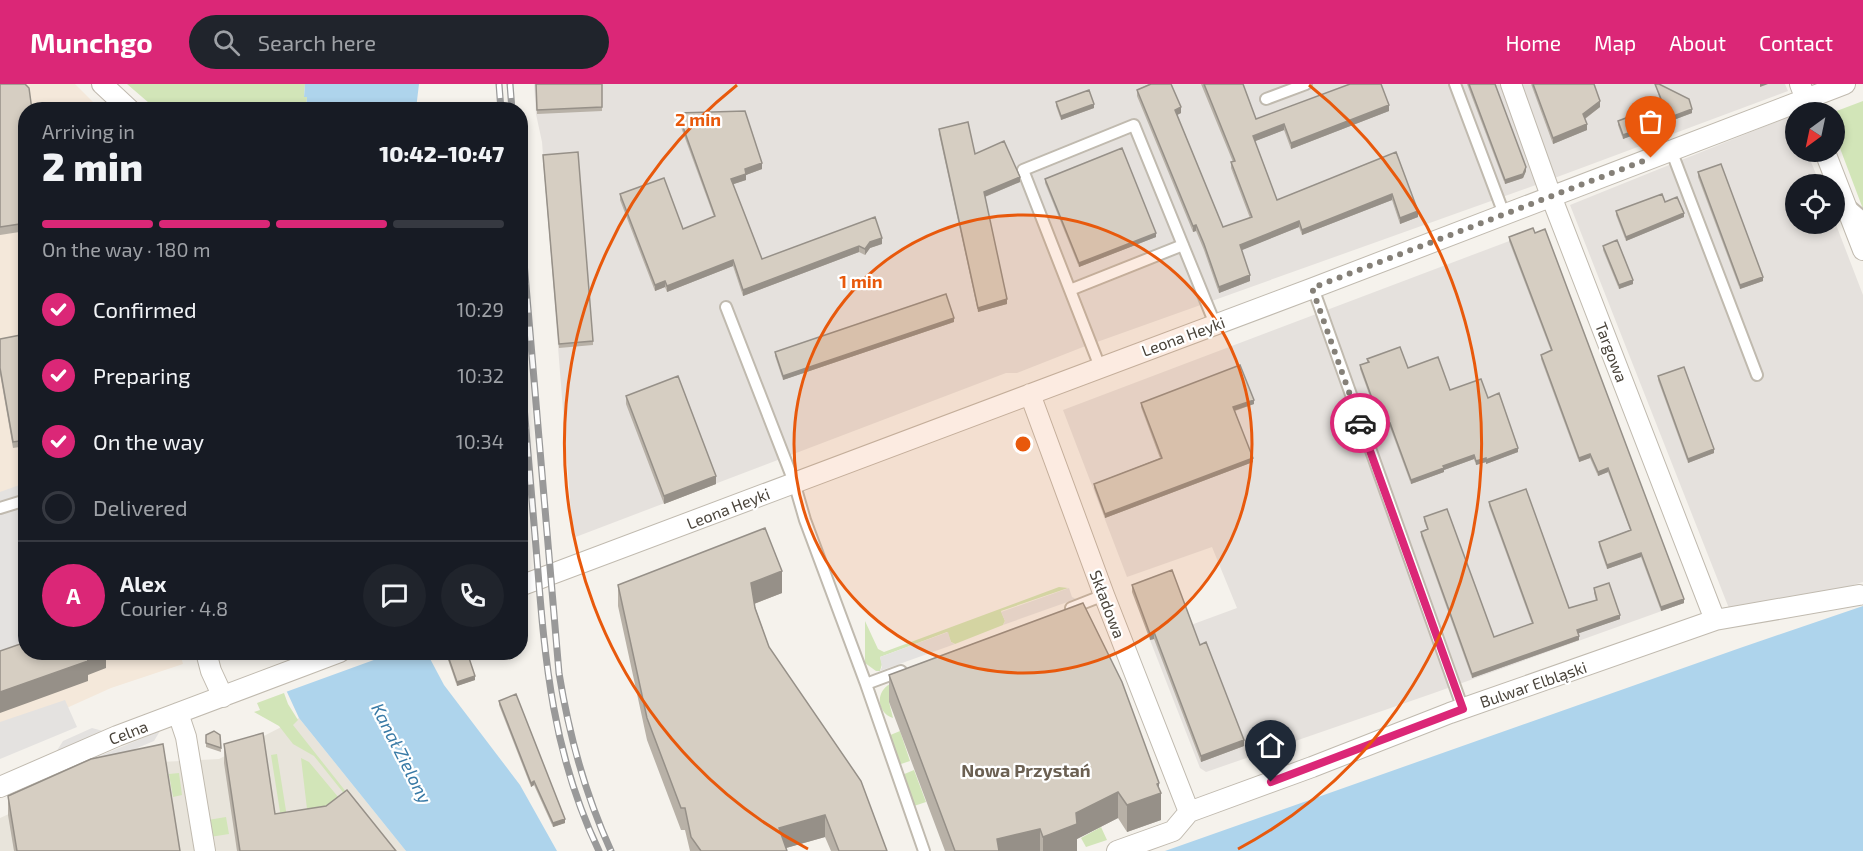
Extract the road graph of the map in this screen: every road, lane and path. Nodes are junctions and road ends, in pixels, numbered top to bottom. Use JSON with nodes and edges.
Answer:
{"nodes":[{"id":1,"x":102,"y":84,"type":"edge"},
{"id":2,"x":1306,"y":84,"type":"edge"},
{"id":3,"x":1455,"y":84,"type":"edge"},
{"id":4,"x":1510,"y":84,"type":"edge"},
{"id":5,"x":1845,"y":84,"type":"edge"},
{"id":6,"x":1805,"y":98,"type":"edge"},
{"id":7,"x":1266,"y":99,"type":"dead end"},
{"id":8,"x":121,"y":102,"type":"edge"},
{"id":9,"x":1671,"y":150,"type":"junction"},
{"id":10,"x":1551,"y":196,"type":"junction"},
{"id":11,"x":1845,"y":199,"type":"edge"},
{"id":12,"x":1845,"y":203,"type":"edge"},
{"id":13,"x":1504,"y":214,"type":"junction"},
{"id":14,"x":1863,"y":217,"type":"edge"},
{"id":15,"x":1183,"y":245,"type":"junction"},
{"id":16,"x":1863,"y":250,"type":"edge"},
{"id":17,"x":1312,"y":288,"type":"junction"},
{"id":18,"x":1070,"y":290,"type":"junction"},
{"id":19,"x":726,"y":307,"type":"dead end"},
{"id":20,"x":1215,"y":324,"type":"junction"},
{"id":21,"x":1100,"y":367,"type":"junction"},
{"id":22,"x":1757,"y":375,"type":"dead end"},
{"id":23,"x":1030,"y":394,"type":"junction"},
{"id":24,"x":794,"y":482,"type":"junction"},
{"id":25,"x":18,"y":502,"type":"edge"},
{"id":26,"x":0,"y":508,"type":"edge"},
{"id":27,"x":528,"y":583,"type":"edge"},
{"id":28,"x":1861,"y":594,"type":"edge"},
{"id":29,"x":1104,"y":595,"type":"junction"},
{"id":30,"x":1057,"y":613,"type":"edge"},
{"id":31,"x":1715,"y":620,"type":"junction"},
{"id":32,"x":208,"y":660,"type":"edge"},
{"id":33,"x":319,"y":660,"type":"edge"},
{"id":34,"x":908,"y":669,"type":"edge"},
{"id":35,"x":866,"y":684,"type":"junction"},
{"id":36,"x":222,"y":696,"type":"junction"},
{"id":37,"x":1463,"y":709,"type":"junction"},
{"id":38,"x":178,"y":713,"type":"junction"},
{"id":39,"x":0,"y":787,"type":"edge"},
{"id":40,"x":1189,"y":812,"type":"junction"},
{"id":41,"x":205,"y":851,"type":"edge"},
{"id":42,"x":924,"y":851,"type":"edge"},
{"id":43,"x":1117,"y":851,"type":"edge"}],
"edges":[{"from":1,"to":8,"type":"street"},
{"from":2,"to":7,"type":"lane"},
{"from":3,"to":13,"type":"lane"},
{"from":4,"to":10,"type":"street","name":"Targowa"},
{"from":5,"to":6,"type":"street","name":"Leona Heyki"},
{"from":6,"to":9,"type":"street","name":"Leona Heyki"},
{"from":9,"to":10,"type":"street","name":"Leona Heyki"},
{"from":9,"to":22,"type":"lane"},
{"from":10,"to":13,"type":"street","name":"Leona Heyki"},
{"from":10,"to":31,"type":"street","name":"Targowa"},
{"from":11,"to":14,"type":"lane"},
{"from":12,"to":16,"type":"street"},
{"from":13,"to":17,"type":"street","name":"Leona Heyki"},
{"from":15,"to":18,"type":"lane"},
{"from":15,"to":18,"type":"lane"},
{"from":15,"to":20,"type":"lane"},
{"from":17,"to":20,"type":"street","name":"Leona Heyki"},
{"from":17,"to":37,"type":"lane"},
{"from":18,"to":21,"type":"lane"},
{"from":19,"to":24,"type":"lane"},
{"from":20,"to":21,"type":"street","name":"Leona Heyki"},
{"from":21,"to":23,"type":"street","name":"Leona Heyki"},
{"from":23,"to":24,"type":"street","name":"Leona Heyki"},
{"from":23,"to":29,"type":"street","name":"Składowa"},
{"from":24,"to":27,"type":"street","name":"Leona Heyki"},
{"from":24,"to":35,"type":"lane"},
{"from":25,"to":26,"type":"lane"},
{"from":28,"to":31,"type":"street","name":"Bulwar Elbląski"},
{"from":29,"to":30,"type":"lane"},
{"from":29,"to":40,"type":"street","name":"Składowa"},
{"from":31,"to":37,"type":"street","name":"Bulwar Elbląski"},
{"from":32,"to":36,"type":"street"},
{"from":33,"to":36,"type":"street","name":"Celna"},
{"from":34,"to":35,"type":"lane"},
{"from":35,"to":42,"type":"lane"},
{"from":36,"to":38,"type":"street","name":"Celna"},
{"from":37,"to":40,"type":"street","name":"Bulwar Elbląski"},
{"from":38,"to":39,"type":"street","name":"Celna"},
{"from":38,"to":41,"type":"street"},
{"from":40,"to":43,"type":"street","name":"Bulwar Elbląski"}]}
